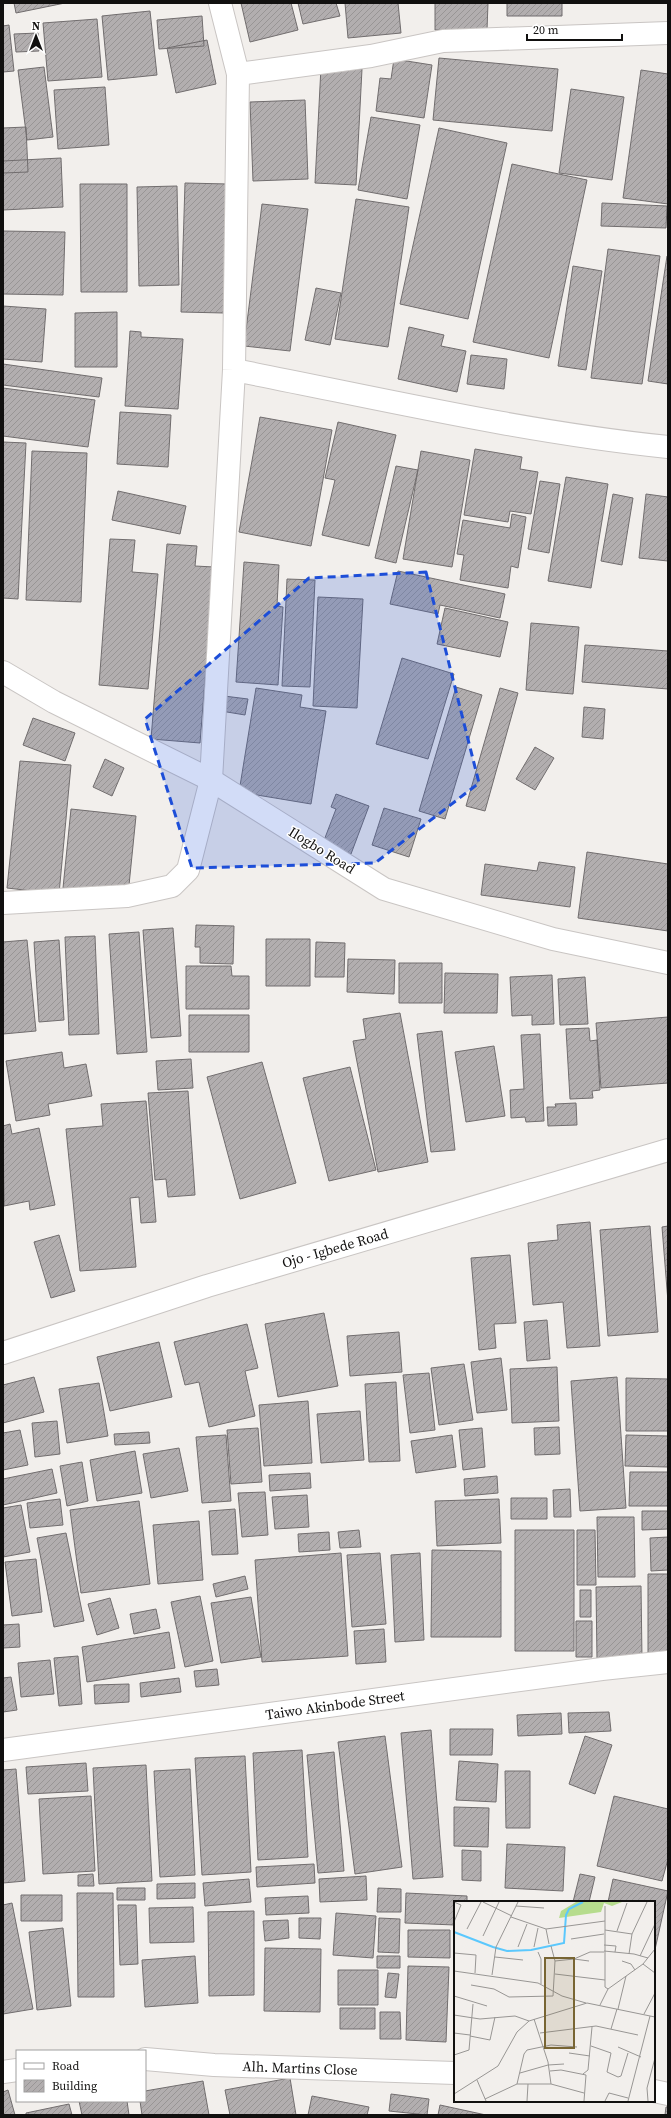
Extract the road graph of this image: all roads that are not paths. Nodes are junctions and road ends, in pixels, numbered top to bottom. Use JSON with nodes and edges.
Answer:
{"nodes":[{"id":1,"x":220,"y":3,"type":"edge"},
{"id":2,"x":668,"y":33,"type":"edge"},
{"id":3,"x":238,"y":74,"type":"junction"},
{"id":4,"x":234,"y":370,"type":"junction"},
{"id":5,"x":668,"y":447,"type":"edge"},
{"id":6,"x":3,"y":672,"type":"edge"},
{"id":7,"x":211,"y":780,"type":"junction"},
{"id":8,"x":3,"y":903,"type":"edge"},
{"id":9,"x":668,"y":963,"type":"edge"},
{"id":10,"x":668,"y":1150,"type":"edge"},
{"id":11,"x":3,"y":1353,"type":"edge"},
{"id":12,"x":668,"y":1662,"type":"edge"},
{"id":13,"x":3,"y":1750,"type":"edge"},
{"id":14,"x":146,"y":2059,"type":"edge"},
{"id":15,"x":16,"y":2070,"type":"edge"},
{"id":16,"x":3,"y":2072,"type":"edge"},
{"id":17,"x":454,"y":2073,"type":"edge"},
{"id":18,"x":655,"y":2091,"type":"edge"},
{"id":19,"x":668,"y":2094,"type":"edge"}],
"edges":[{"from":1,"to":3,"type":"street"},
{"from":2,"to":3,"type":"street"},
{"from":3,"to":4,"type":"street"},
{"from":4,"to":5,"type":"street"},
{"from":4,"to":7,"type":"street"},
{"from":6,"to":7,"type":"street","name":"Ilogbo Road"},
{"from":7,"to":8,"type":"street"},
{"from":7,"to":9,"type":"street","name":"Ilogbo Road"},
{"from":10,"to":11,"type":"street","name":"Ojo - Igbede Road"},
{"from":12,"to":13,"type":"street","name":"Taiwo Akinbode Street"},
{"from":14,"to":17,"type":"street","name":"Alh. Martins Close"},
{"from":15,"to":16,"type":"street"},
{"from":18,"to":19,"type":"street"}]}
